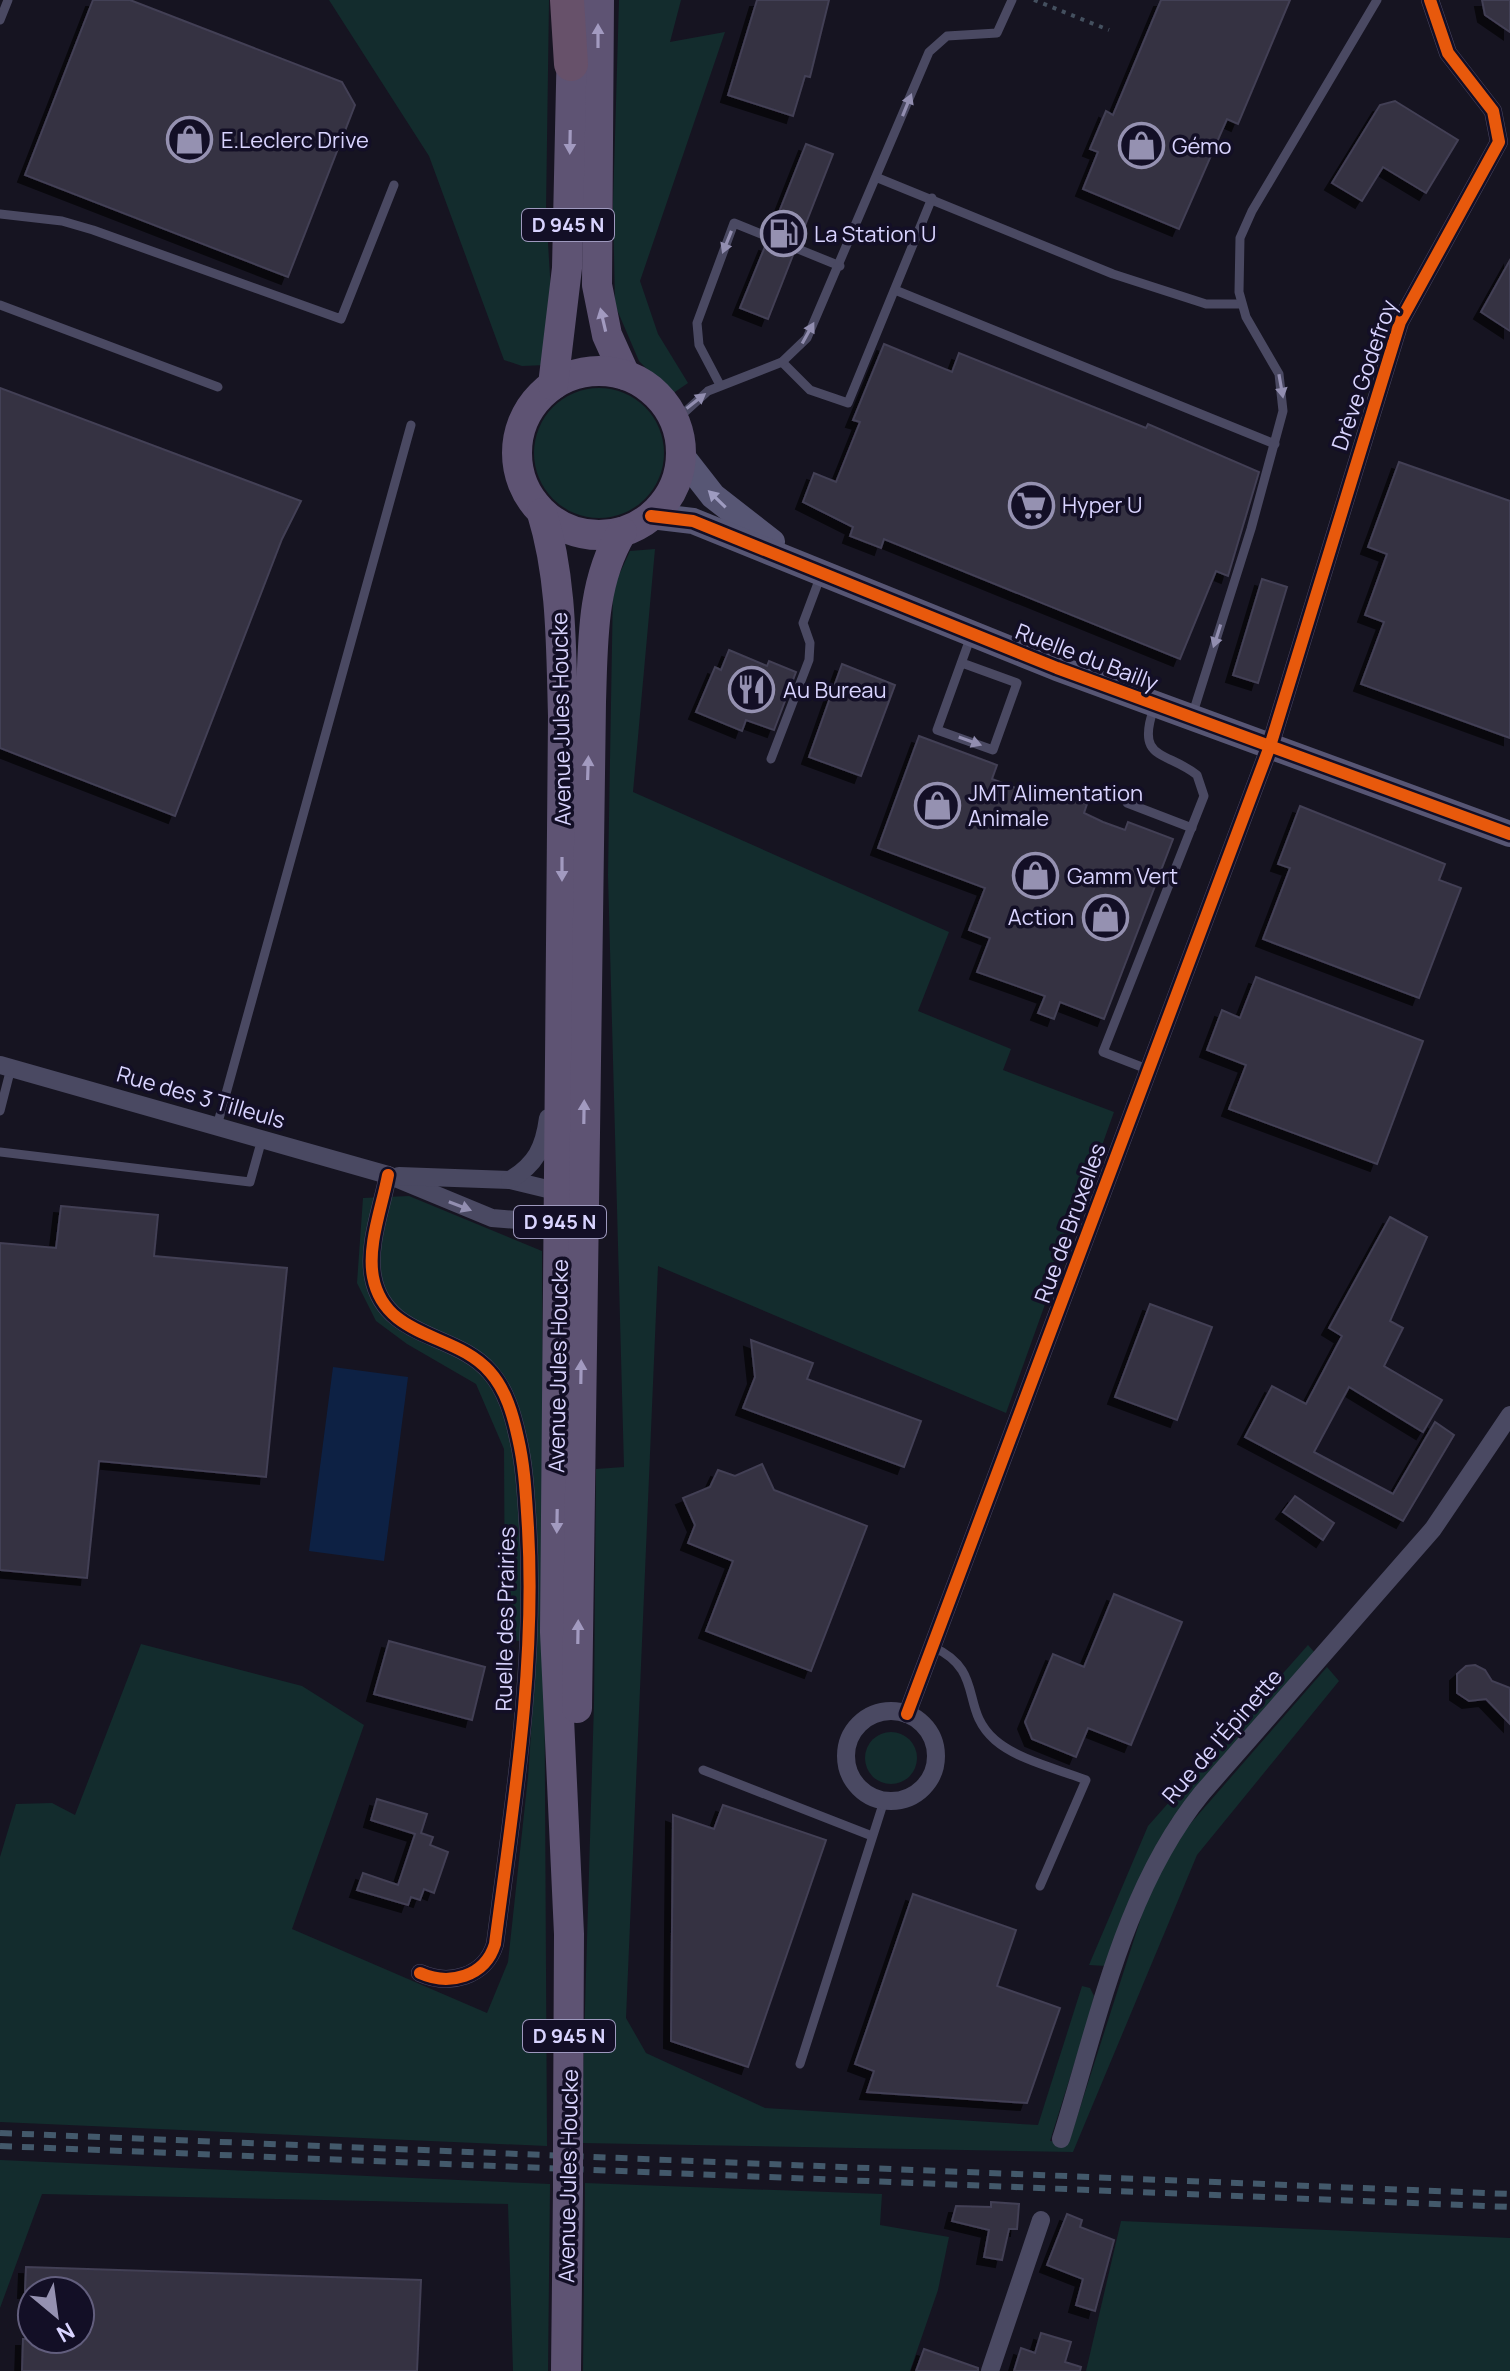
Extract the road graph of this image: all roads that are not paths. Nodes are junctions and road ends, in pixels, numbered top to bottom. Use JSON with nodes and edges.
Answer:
{"nodes":[{"id":1,"x":8,"y":0,"type":"edge"},
{"id":2,"x":567,"y":0,"type":"edge"},
{"id":3,"x":574,"y":0,"type":"edge"},
{"id":4,"x":599,"y":0,"type":"edge"},
{"id":5,"x":1012,"y":0,"type":"edge"},
{"id":6,"x":1377,"y":0,"type":"edge"},
{"id":7,"x":1430,"y":0,"type":"edge"},
{"id":8,"x":0,"y":20,"type":"edge"},
{"id":9,"x":571,"y":64,"type":"junction"},
{"id":10,"x":1504,"y":121,"type":"edge"},
{"id":11,"x":878,"y":178,"type":"junction"},
{"id":12,"x":394,"y":185,"type":"dead end"},
{"id":13,"x":932,"y":198,"type":"junction"},
{"id":14,"x":0,"y":214,"type":"edge"},
{"id":15,"x":840,"y":266,"type":"junction"},
{"id":16,"x":895,"y":290,"type":"junction"},
{"id":17,"x":1241,"y":304,"type":"junction"},
{"id":18,"x":0,"y":305,"type":"edge"},
{"id":19,"x":782,"y":362,"type":"junction"},
{"id":20,"x":625,"y":375,"type":"junction"},
{"id":21,"x":553,"y":385,"type":"junction"},
{"id":22,"x":720,"y":385,"type":"junction"},
{"id":23,"x":218,"y":387,"type":"dead end"},
{"id":24,"x":675,"y":421,"type":"junction"},
{"id":25,"x":411,"y":425,"type":"dead end"},
{"id":26,"x":1275,"y":444,"type":"junction"},
{"id":27,"x":681,"y":455,"type":"junction"},
{"id":28,"x":542,"y":513,"type":"junction"},
{"id":29,"x":651,"y":516,"type":"junction"},
{"id":30,"x":622,"y":532,"type":"junction"},
{"id":31,"x":812,"y":567,"type":"junction"},
{"id":32,"x":972,"y":634,"type":"junction"},
{"id":33,"x":962,"y":663,"type":"junction"},
{"id":34,"x":1155,"y":705,"type":"junction"},
{"id":35,"x":1191,"y":718,"type":"junction"},
{"id":36,"x":1270,"y":746,"type":"junction"},
{"id":37,"x":771,"y":759,"type":"dead end"},
{"id":38,"x":1127,"y":803,"type":"dead end"},
{"id":39,"x":1192,"y":828,"type":"junction"},
{"id":40,"x":1510,"y":834,"type":"edge"},
{"id":41,"x":561,"y":1008,"type":"junction"},
{"id":42,"x":6,"y":1067,"type":"edge"},
{"id":43,"x":1147,"y":1069,"type":"junction"},
{"id":44,"x":0,"y":1111,"type":"edge"},
{"id":45,"x":217,"y":1126,"type":"junction"},
{"id":46,"x":262,"y":1139,"type":"junction"},
{"id":47,"x":0,"y":1152,"type":"edge"},
{"id":48,"x":388,"y":1175,"type":"junction"},
{"id":49,"x":510,"y":1180,"type":"junction"},
{"id":50,"x":571,"y":1210,"type":"junction"},
{"id":51,"x":1510,"y":1415,"type":"edge"},
{"id":52,"x":933,"y":1647,"type":"junction"},
{"id":53,"x":907,"y":1714,"type":"junction"},
{"id":54,"x":703,"y":1770,"type":"dead end"},
{"id":55,"x":884,"y":1801,"type":"junction"},
{"id":56,"x":872,"y":1836,"type":"junction"},
{"id":57,"x":1040,"y":1886,"type":"dead end"},
{"id":58,"x":420,"y":1973,"type":"dead end"},
{"id":59,"x":800,"y":2064,"type":"dead end"},
{"id":60,"x":1061,"y":2139,"type":"dead end"},
{"id":61,"x":1041,"y":2220,"type":"dead end"},
{"id":62,"x":566,"y":2371,"type":"edge"},
{"id":63,"x":990,"y":2371,"type":"edge"}],
"edges":[{"from":1,"to":8,"type":"lane"},
{"from":2,"to":9,"type":"highway"},
{"from":3,"to":9,"type":"main road","number":"D 945 N"},
{"from":20,"to":4,"type":"main road","number":"D 945 N","one_way":true},
{"from":11,"to":5,"type":"lane","one_way":true},
{"from":6,"to":17,"type":"lane"},
{"from":7,"to":10,"type":"street","name":"Drève Godefroy"},
{"from":9,"to":21,"type":"main road","number":"D 945 N","one_way":true},
{"from":10,"to":36,"type":"street","name":"Drève Godefroy"},
{"from":11,"to":13,"type":"lane"},
{"from":11,"to":15,"type":"lane"},
{"from":12,"to":14,"type":"lane"},
{"from":13,"to":16,"type":"lane"},
{"from":13,"to":17,"type":"lane"},
{"from":19,"to":15,"type":"lane","one_way":true},
{"from":15,"to":22,"type":"lane","one_way":true},
{"from":16,"to":19,"type":"lane"},
{"from":16,"to":26,"type":"lane"},
{"from":17,"to":26,"type":"lane","one_way":true},
{"from":18,"to":23,"type":"lane"},
{"from":19,"to":22,"type":"lane"},
{"from":20,"to":21,"type":"main road"},
{"from":20,"to":24,"type":"main road"},
{"from":21,"to":28,"type":"main road"},
{"from":24,"to":22,"type":"lane","one_way":true},
{"from":24,"to":27,"type":"main road"},
{"from":25,"to":45,"type":"lane"},
{"from":26,"to":35,"type":"lane","one_way":true},
{"from":27,"to":29,"type":"main road"},
{"from":31,"to":27,"type":"street","name":"Ruelle du Bailly","one_way":true},
{"from":28,"to":30,"type":"main road"},
{"from":28,"to":41,"type":"main road","name":"Avenue Jules Houcke","number":"D 945 N","one_way":true},
{"from":29,"to":30,"type":"main road"},
{"from":29,"to":31,"type":"street","name":"Ruelle du Bailly"},
{"from":50,"to":30,"type":"main road","name":"Avenue Jules Houcke","number":"D 945 N","one_way":true},
{"from":31,"to":32,"type":"street","name":"Ruelle du Bailly"},
{"from":31,"to":37,"type":"lane"},
{"from":32,"to":33,"type":"lane"},
{"from":32,"to":34,"type":"street","name":"Ruelle du Bailly"},
{"from":33,"to":33,"type":"lane","one_way":true},
{"from":34,"to":35,"type":"street","name":"Ruelle du Bailly"},
{"from":34,"to":39,"type":"lane"},
{"from":35,"to":36,"type":"street","name":"Ruelle du Bailly"},
{"from":36,"to":40,"type":"street","name":"Ruelle du Bailly"},
{"from":36,"to":43,"type":"street","name":"Rue de Bruxelles"},
{"from":38,"to":39,"type":"lane"},
{"from":39,"to":43,"type":"lane"},
{"from":41,"to":49,"type":"street"},
{"from":41,"to":50,"type":"main road","name":"Avenue Jules Houcke","number":"D 945 N"},
{"from":42,"to":44,"type":"lane"},
{"from":42,"to":45,"type":"street","name":"Rue des 3 Tilleuls"},
{"from":43,"to":52,"type":"street","name":"Rue de Bruxelles"},
{"from":45,"to":46,"type":"street","name":"Rue des 3 Tilleuls"},
{"from":46,"to":47,"type":"lane"},
{"from":46,"to":48,"type":"street","name":"Rue des 3 Tilleuls"},
{"from":48,"to":49,"type":"street","name":"Rue des 3 Tilleuls"},
{"from":48,"to":50,"type":"street","name":"Rue des 3 Tilleuls","one_way":true},
{"from":48,"to":58,"type":"street","name":"Ruelle des Prairies"},
{"from":49,"to":50,"type":"street","name":"Rue des 3 Tilleuls"},
{"from":50,"to":62,"type":"main road","name":"Avenue Jules Houcke","number":"D 945 N","bridge":true},
{"from":51,"to":60,"type":"street","name":"Rue de l'Épinette"},
{"from":52,"to":53,"type":"street","name":"Rue de Bruxelles"},
{"from":52,"to":57,"type":"lane"},
{"from":53,"to":55,"type":"street"},
{"from":53,"to":55,"type":"street"},
{"from":54,"to":56,"type":"lane"},
{"from":55,"to":56,"type":"lane"},
{"from":56,"to":59,"type":"lane"},
{"from":61,"to":63,"type":"street"}]}
